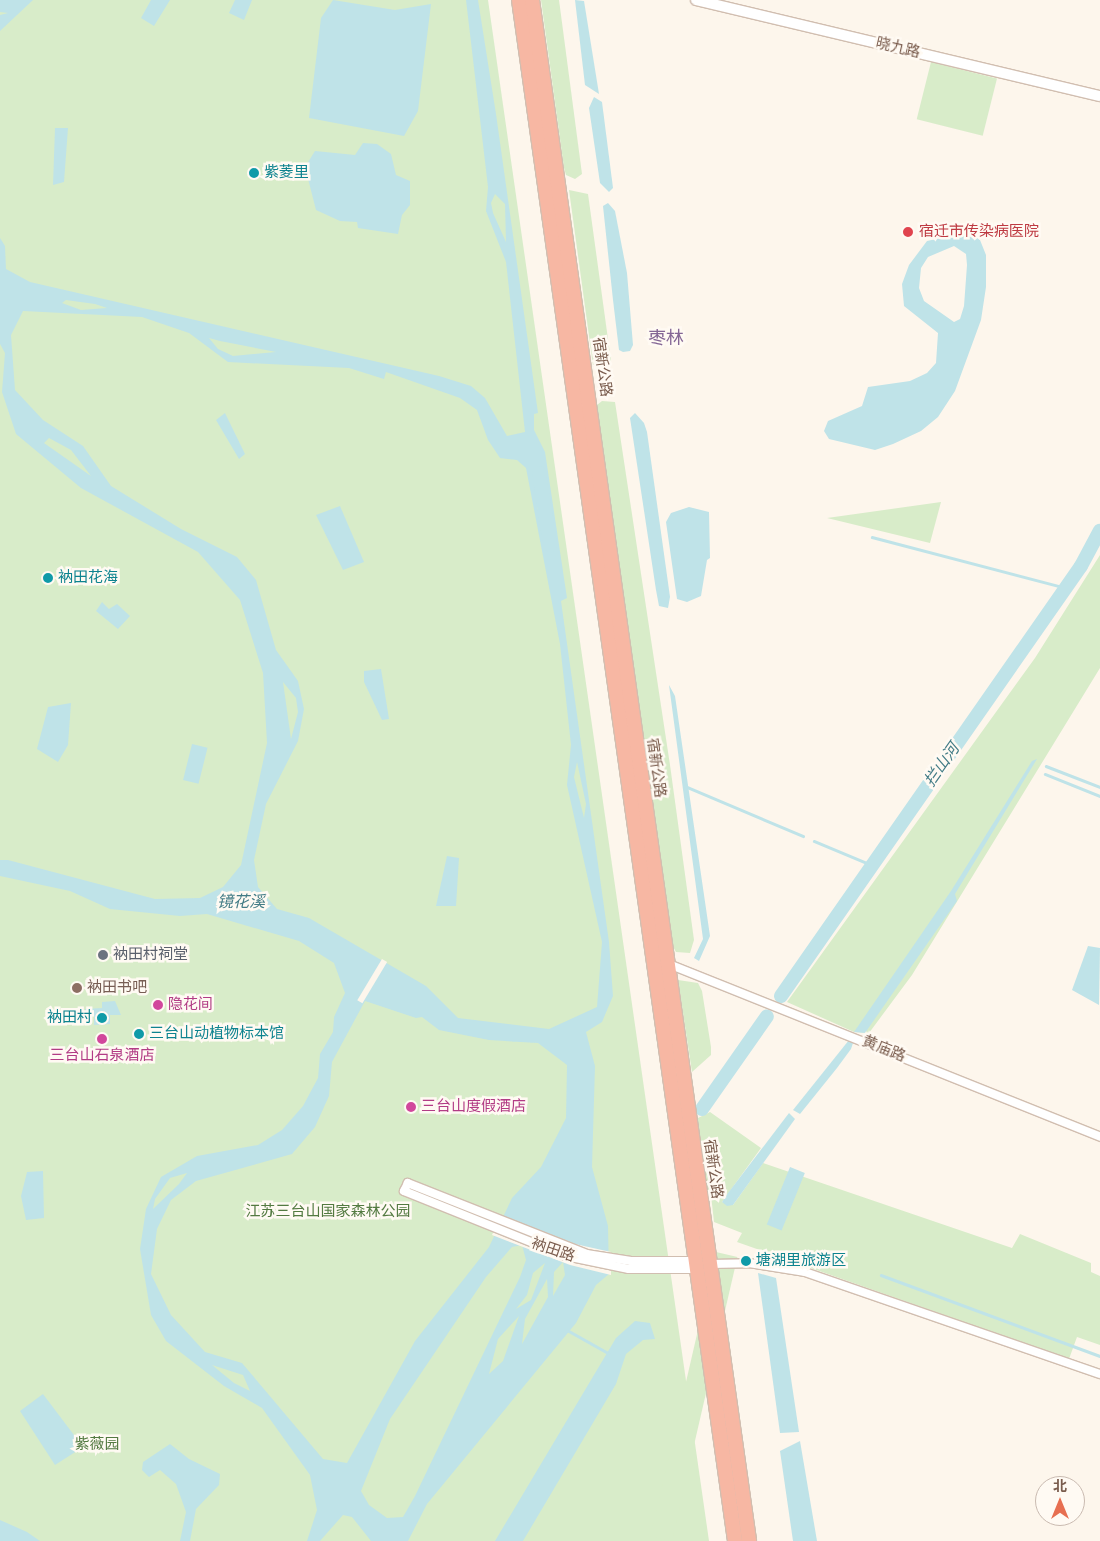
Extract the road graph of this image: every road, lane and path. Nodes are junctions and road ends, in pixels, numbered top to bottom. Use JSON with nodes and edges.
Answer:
{"nodes":[{"id":1,"x":519,"y":0,"type":"edge"},
{"id":2,"x":532,"y":0,"type":"edge"},
{"id":3,"x":696,"y":0,"type":"edge"},
{"id":4,"x":1100,"y":96,"type":"edge"},
{"id":5,"x":666,"y":963,"type":"junction"},
{"id":6,"x":1100,"y":1137,"type":"edge"},
{"id":7,"x":494,"y":1223,"type":"junction"},
{"id":8,"x":705,"y":1264,"type":"junction"},
{"id":9,"x":1100,"y":1374,"type":"edge"},
{"id":10,"x":736,"y":1541,"type":"edge"},
{"id":11,"x":749,"y":1541,"type":"edge"}],
"edges":[{"from":1,"to":8,"type":"highway","name":"宿新公路"},
{"from":2,"to":5,"type":"highway","name":"宿新公路"},
{"from":3,"to":4,"type":"street","name":"晓九路"},
{"from":5,"to":6,"type":"street","name":"黄庙路"},
{"from":5,"to":8,"type":"highway","name":"宿新公路"},
{"from":7,"to":7,"type":"street","name":"衲田路"},
{"from":7,"to":8,"type":"street","name":"衲田路"},
{"from":8,"to":9,"type":"street","name":"衲田路"},
{"from":8,"to":10,"type":"highway","name":"宿新公路"},
{"from":8,"to":11,"type":"highway","name":"宿新公路"}]}
